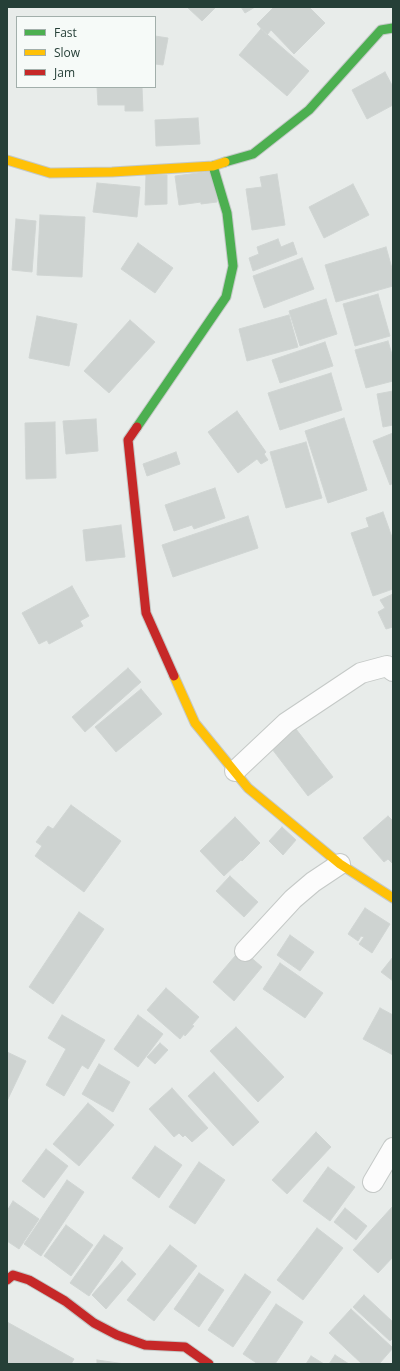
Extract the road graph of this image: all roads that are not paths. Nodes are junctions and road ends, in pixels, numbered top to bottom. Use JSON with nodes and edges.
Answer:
{"nodes":[{"id":1,"x":393,"y":28,"type":"edge"},
{"id":2,"x":7,"y":160,"type":"edge"},
{"id":3,"x":213,"y":166,"type":"junction"},
{"id":4,"x":393,"y":671,"type":"edge"},
{"id":5,"x":235,"y":771,"type":"junction"},
{"id":6,"x":340,"y":864,"type":"junction"},
{"id":7,"x":393,"y":898,"type":"edge"},
{"id":8,"x":245,"y":952,"type":"dead end"},
{"id":9,"x":393,"y":1148,"type":"edge"},
{"id":10,"x":373,"y":1182,"type":"dead end"},
{"id":11,"x":7,"y":1280,"type":"edge"},
{"id":12,"x":209,"y":1364,"type":"edge"}],
"edges":[{"from":1,"to":3,"type":"street"},
{"from":2,"to":3,"type":"street"},
{"from":3,"to":5,"type":"street"},
{"from":4,"to":5,"type":"street"},
{"from":5,"to":6,"type":"street"},
{"from":6,"to":7,"type":"street"},
{"from":6,"to":8,"type":"street"},
{"from":9,"to":10,"type":"street"},
{"from":11,"to":12,"type":"street"}]}
